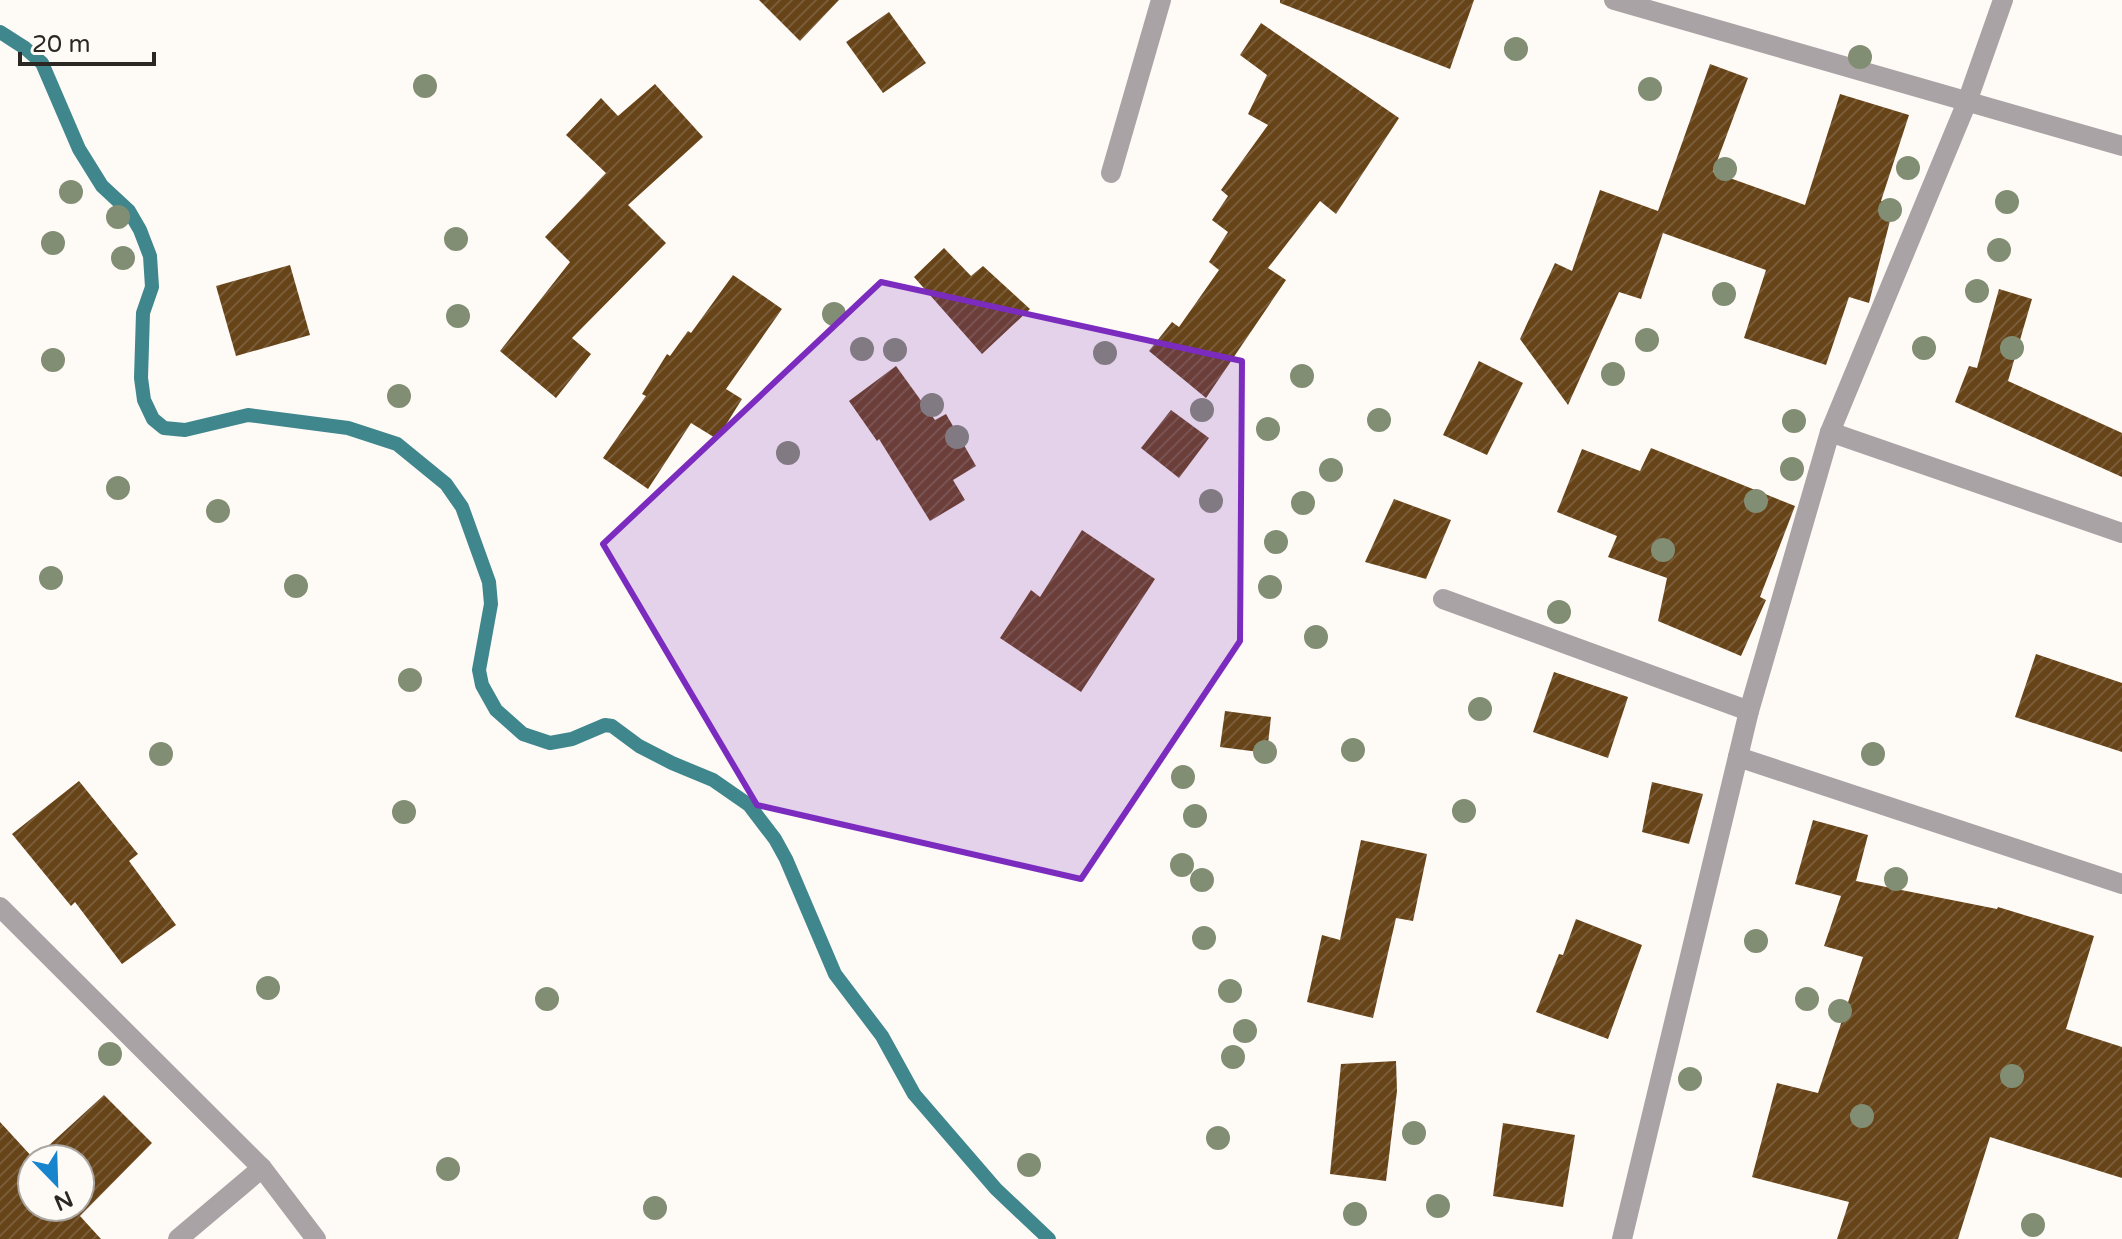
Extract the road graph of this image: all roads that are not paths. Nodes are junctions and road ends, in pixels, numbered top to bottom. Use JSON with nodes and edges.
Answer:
{"nodes":[{"id":1,"x":1161,"y":0,"type":"edge"},
{"id":2,"x":1614,"y":0,"type":"edge"},
{"id":3,"x":2003,"y":0,"type":"edge"},
{"id":4,"x":1967,"y":102,"type":"junction"},
{"id":5,"x":2122,"y":146,"type":"edge"},
{"id":6,"x":1111,"y":173,"type":"dead end"},
{"id":7,"x":1830,"y":432,"type":"junction"},
{"id":8,"x":2122,"y":533,"type":"edge"},
{"id":9,"x":1443,"y":599,"type":"dead end"},
{"id":10,"x":1749,"y":711,"type":"junction"},
{"id":11,"x":1738,"y":757,"type":"junction"},
{"id":12,"x":2122,"y":884,"type":"edge"},
{"id":13,"x":0,"y":907,"type":"edge"},
{"id":14,"x":262,"y":1168,"type":"junction"},
{"id":15,"x":178,"y":1239,"type":"edge"},
{"id":16,"x":316,"y":1239,"type":"edge"},
{"id":17,"x":1622,"y":1239,"type":"edge"}],
"edges":[{"from":1,"to":6,"type":"street"},
{"from":2,"to":4,"type":"street"},
{"from":3,"to":4,"type":"street"},
{"from":4,"to":5,"type":"street"},
{"from":4,"to":7,"type":"street"},
{"from":7,"to":8,"type":"street"},
{"from":7,"to":10,"type":"street"},
{"from":9,"to":10,"type":"street"},
{"from":10,"to":11,"type":"street"},
{"from":11,"to":12,"type":"street"},
{"from":11,"to":17,"type":"street"},
{"from":13,"to":14,"type":"street"},
{"from":14,"to":15,"type":"street"},
{"from":14,"to":16,"type":"street"}]}
